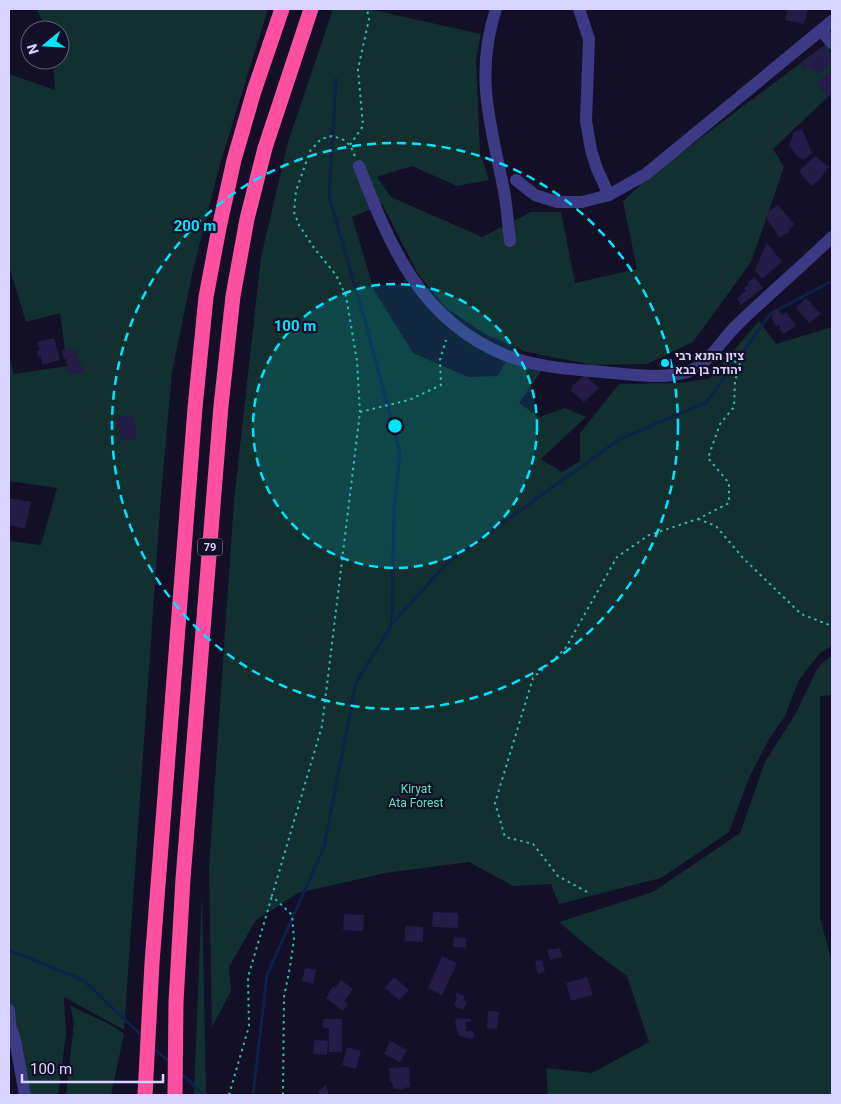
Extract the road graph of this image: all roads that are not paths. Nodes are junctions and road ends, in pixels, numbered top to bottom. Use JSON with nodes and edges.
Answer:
{"nodes":[{"id":1,"x":282,"y":9,"type":"edge"},
{"id":2,"x":311,"y":9,"type":"edge"},
{"id":3,"x":496,"y":9,"type":"edge"},
{"id":4,"x":579,"y":9,"type":"edge"},
{"id":5,"x":832,"y":21,"type":"edge"},
{"id":6,"x":821,"y":30,"type":"junction"},
{"id":7,"x":832,"y":43,"type":"edge"},
{"id":8,"x":359,"y":166,"type":"dead end"},
{"id":9,"x":516,"y":180,"type":"dead end"},
{"id":10,"x":609,"y":195,"type":"junction"},
{"id":11,"x":832,"y":238,"type":"edge"},
{"id":12,"x":510,"y":241,"type":"dead end"},
{"id":13,"x":152,"y":963,"type":"junction"},
{"id":14,"x":9,"y":1010,"type":"edge"},
{"id":15,"x":9,"y":1022,"type":"edge"},
{"id":16,"x":25,"y":1095,"type":"edge"},
{"id":17,"x":134,"y":1095,"type":"edge"},
{"id":18,"x":144,"y":1095,"type":"edge"},
{"id":19,"x":174,"y":1095,"type":"edge"}],
"edges":[{"from":1,"to":13,"type":"highway","number":"79"},
{"from":2,"to":19,"type":"highway","number":"79"},
{"from":3,"to":12,"type":"street"},
{"from":4,"to":10,"type":"street"},
{"from":5,"to":6,"type":"street"},
{"from":6,"to":7,"type":"street"},
{"from":6,"to":10,"type":"street"},
{"from":8,"to":11,"type":"street"},
{"from":9,"to":10,"type":"street"},
{"from":13,"to":17,"type":"highway"},
{"from":13,"to":18,"type":"highway","number":"79"},
{"from":14,"to":15,"type":"street"},
{"from":15,"to":16,"type":"street"}]}
